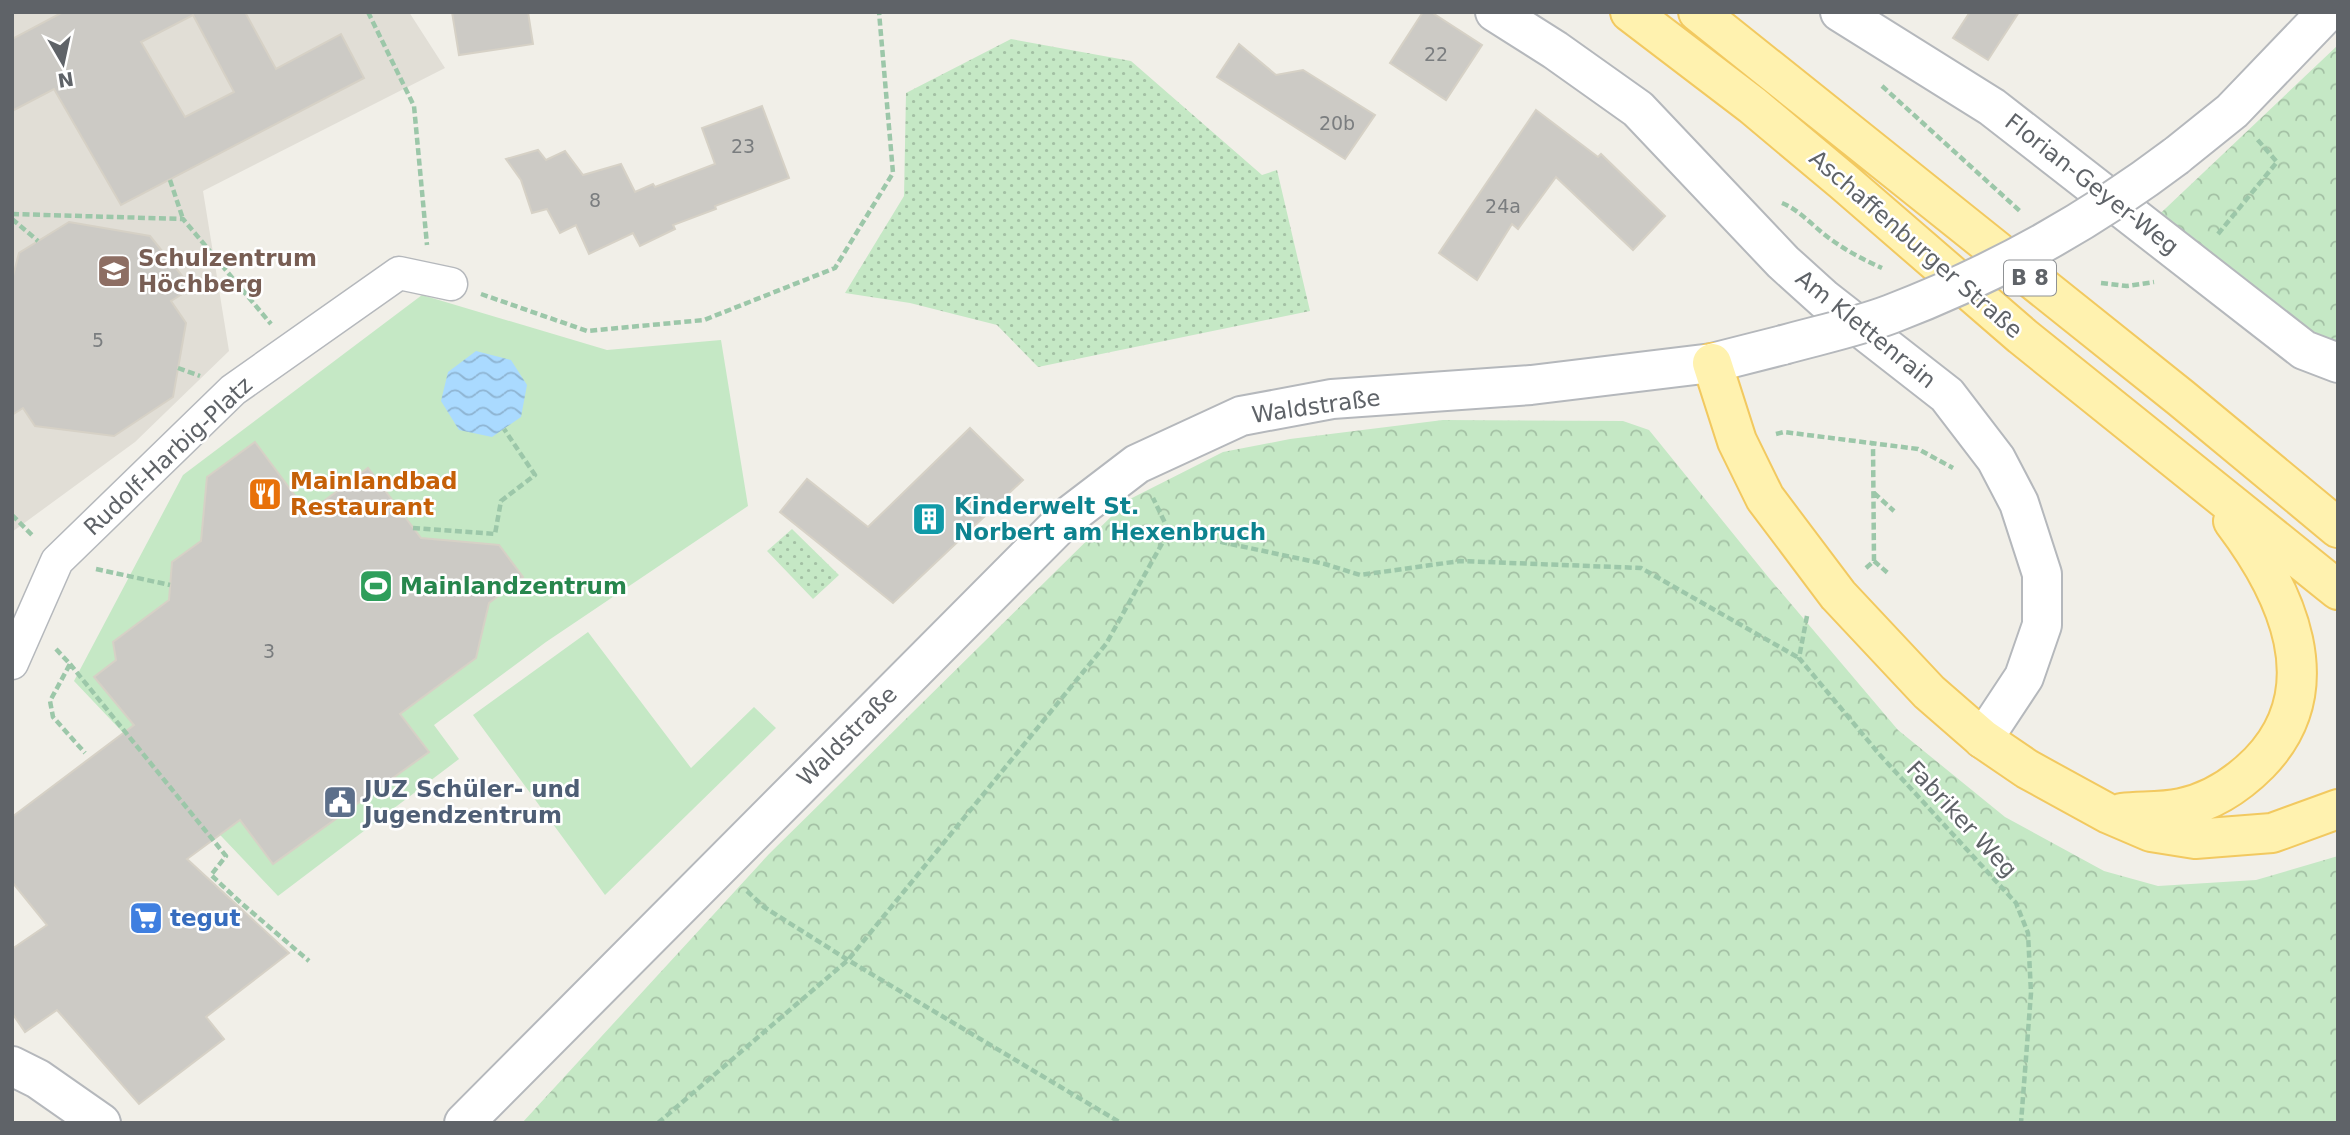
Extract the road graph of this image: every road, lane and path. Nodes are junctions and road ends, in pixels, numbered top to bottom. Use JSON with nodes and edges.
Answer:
{"nodes":[{"id":1,"x":368,"y":12,"type":"edge"},
{"id":2,"x":879,"y":12,"type":"edge"},
{"id":3,"x":1495,"y":12,"type":"edge"},
{"id":4,"x":1630,"y":12,"type":"edge"},
{"id":5,"x":1698,"y":12,"type":"edge"},
{"id":6,"x":1840,"y":12,"type":"edge"},
{"id":7,"x":2327,"y":12,"type":"edge"},
{"id":8,"x":1874,"y":79,"type":"dead end"},
{"id":9,"x":2258,"y":141,"type":"dead end"},
{"id":10,"x":170,"y":180,"type":"dead end"},
{"id":11,"x":1734,"y":212,"type":"junction"},
{"id":12,"x":12,"y":217,"type":"edge"},
{"id":13,"x":183,"y":219,"type":"junction"},
{"id":14,"x":2035,"y":230,"type":"junction"},
{"id":15,"x":38,"y":241,"type":"dead end"},
{"id":16,"x":2212,"y":242,"type":"dead end"},
{"id":17,"x":1889,"y":270,"type":"dead end"},
{"id":18,"x":2092,"y":275,"type":"dead end"},
{"id":19,"x":441,"y":282,"type":"junction"},
{"id":20,"x":2127,"y":286,"type":"dead end"},
{"id":21,"x":292,"y":348,"type":"junction"},
{"id":22,"x":1712,"y":363,"type":"junction"},
{"id":23,"x":2338,"y":363,"type":"edge"},
{"id":24,"x":504,"y":429,"type":"dead end"},
{"id":25,"x":1737,"y":441,"type":"junction"},
{"id":26,"x":1873,"y":443,"type":"junction"},
{"id":27,"x":1137,"y":464,"type":"junction"},
{"id":28,"x":1963,"y":473,"type":"dead end"},
{"id":29,"x":2200,"y":477,"type":"junction"},
{"id":30,"x":1874,"y":493,"type":"junction"},
{"id":31,"x":1894,"y":510,"type":"dead end"},
{"id":32,"x":414,"y":528,"type":"dead end"},
{"id":33,"x":2338,"y":528,"type":"edge"},
{"id":34,"x":1169,"y":531,"type":"junction"},
{"id":35,"x":57,"y":561,"type":"junction"},
{"id":36,"x":1874,"y":561,"type":"junction"},
{"id":37,"x":1889,"y":574,"type":"dead end"},
{"id":38,"x":1827,"y":581,"type":"junction"},
{"id":39,"x":170,"y":585,"type":"dead end"},
{"id":40,"x":2338,"y":590,"type":"edge"},
{"id":41,"x":30,"y":620,"type":"junction"},
{"id":42,"x":1799,"y":658,"type":"junction"},
{"id":43,"x":12,"y":663,"type":"edge"},
{"id":44,"x":70,"y":664,"type":"junction"},
{"id":45,"x":1983,"y":739,"type":"junction"},
{"id":46,"x":85,"y":753,"type":"dead end"},
{"id":47,"x":2338,"y":809,"type":"edge"},
{"id":48,"x":2109,"y":814,"type":"junction"},
{"id":49,"x":718,"y":865,"type":"junction"},
{"id":50,"x":848,"y":960,"type":"junction"},
{"id":51,"x":309,"y":961,"type":"dead end"},
{"id":52,"x":12,"y":1066,"type":"edge"},
{"id":53,"x":101,"y":1123,"type":"edge"},
{"id":54,"x":464,"y":1123,"type":"edge"},
{"id":55,"x":658,"y":1123,"type":"edge"},
{"id":56,"x":1121,"y":1123,"type":"edge"},
{"id":57,"x":2021,"y":1123,"type":"edge"}],
"edges":[{"from":1,"to":19,"type":"path"},
{"from":2,"to":19,"type":"path"},
{"from":3,"to":11,"type":"street","name":"Am Klettenrain"},
{"from":4,"to":29,"type":"main road","name":"Aschaffenburger Straße","number":"B 8"},
{"from":5,"to":33,"type":"main road","name":"Aschaffenburger Straße","number":"B 8"},
{"from":6,"to":23,"type":"street","name":"Florian-Geyer-Weg"},
{"from":7,"to":14,"type":"street","name":"Waldstraße","bridge":true},
{"from":8,"to":14,"type":"path"},
{"from":9,"to":16,"type":"path"},
{"from":10,"to":13,"type":"path"},
{"from":11,"to":17,"type":"path"},
{"from":11,"to":45,"type":"street","name":"Am Klettenrain"},
{"from":12,"to":13,"type":"path"},
{"from":12,"to":15,"type":"path"},
{"from":13,"to":21,"type":"path"},
{"from":14,"to":22,"type":"street","name":"Waldstraße","bridge":true},
{"from":18,"to":20,"type":"path"},
{"from":19,"to":21,"type":"street","name":"Rudolf-Harbig-Platz"},
{"from":21,"to":35,"type":"street","name":"Rudolf-Harbig-Platz"},
{"from":22,"to":25,"type":"main road"},
{"from":22,"to":27,"type":"street","name":"Waldstraße"},
{"from":24,"to":32,"type":"path"},
{"from":25,"to":26,"type":"path"},
{"from":25,"to":38,"type":"main road"},
{"from":26,"to":28,"type":"path"},
{"from":26,"to":30,"type":"path"},
{"from":27,"to":34,"type":"path"},
{"from":27,"to":49,"type":"street","name":"Waldstraße"},
{"from":29,"to":40,"type":"main road","number":"B 8"},
{"from":29,"to":48,"type":"main road"},
{"from":30,"to":31,"type":"path"},
{"from":30,"to":36,"type":"path"},
{"from":34,"to":42,"type":"path"},
{"from":34,"to":50,"type":"path"},
{"from":35,"to":39,"type":"path"},
{"from":35,"to":41,"type":"street","name":"Rudolf-Harbig-Platz"},
{"from":36,"to":37,"type":"path"},
{"from":36,"to":38,"type":"path"},
{"from":38,"to":42,"type":"path"},
{"from":38,"to":45,"type":"main road"},
{"from":41,"to":43,"type":"street","name":"Rudolf-Harbig-Platz"},
{"from":41,"to":44,"type":"path"},
{"from":42,"to":57,"type":"path","name":"Fabriker Weg"},
{"from":44,"to":46,"type":"path"},
{"from":44,"to":51,"type":"path"},
{"from":45,"to":48,"type":"main road"},
{"from":47,"to":48,"type":"main road"},
{"from":49,"to":50,"type":"path"},
{"from":49,"to":54,"type":"street","name":"Waldstraße"},
{"from":50,"to":55,"type":"path"},
{"from":50,"to":56,"type":"path"},
{"from":52,"to":53,"type":"street"}]}
